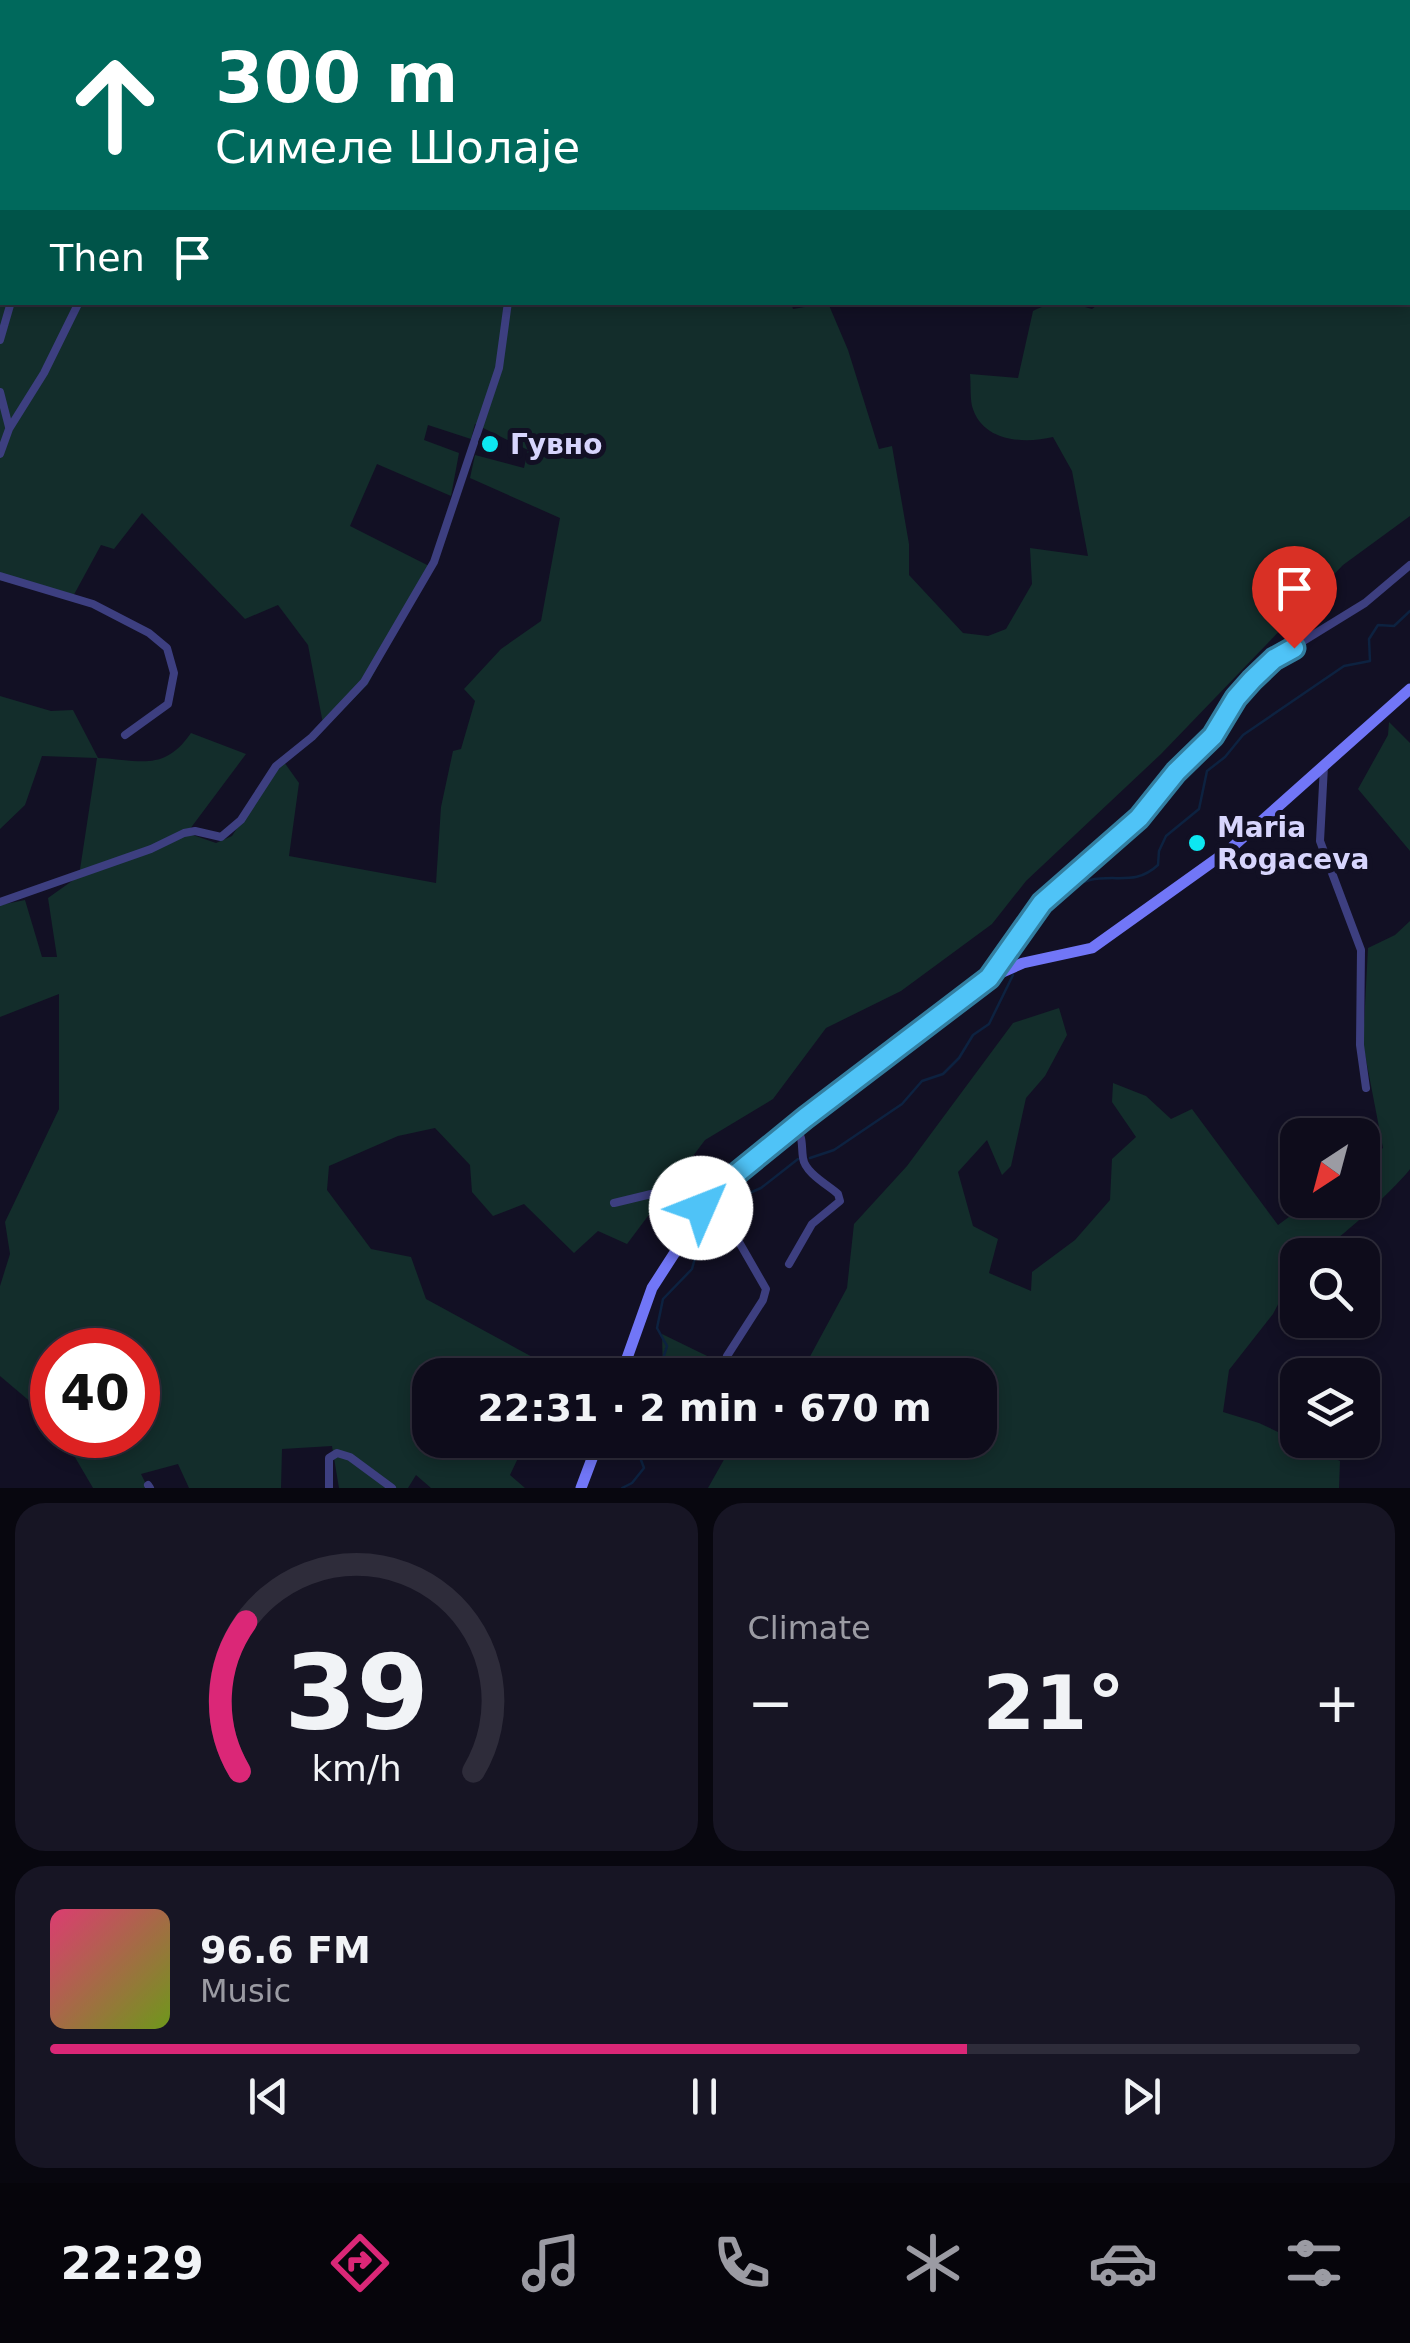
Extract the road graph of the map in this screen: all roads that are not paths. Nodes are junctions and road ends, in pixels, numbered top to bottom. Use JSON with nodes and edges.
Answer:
{"nodes":[{"id":1,"x":10,"y":305,"type":"edge"},
{"id":2,"x":78,"y":305,"type":"edge"},
{"id":3,"x":508,"y":305,"type":"edge"},
{"id":4,"x":0,"y":340,"type":"edge"},
{"id":5,"x":0,"y":392,"type":"edge"},
{"id":6,"x":9,"y":430,"type":"junction"},
{"id":7,"x":0,"y":454,"type":"edge"},
{"id":8,"x":1410,"y":565,"type":"edge"},
{"id":9,"x":0,"y":576,"type":"edge"},
{"id":10,"x":1410,"y":689,"type":"edge"},
{"id":11,"x":126,"y":736,"type":"dead end"},
{"id":12,"x":1324,"y":766,"type":"junction"},
{"id":13,"x":0,"y":902,"type":"edge"},
{"id":14,"x":989,"y":978,"type":"junction"},
{"id":15,"x":1366,"y":1088,"type":"dead end"},
{"id":16,"x":795,"y":1126,"type":"junction"},
{"id":17,"x":716,"y":1191,"type":"junction"},
{"id":18,"x":614,"y":1203,"type":"dead end"},
{"id":19,"x":789,"y":1264,"type":"dead end"},
{"id":20,"x":727,"y":1356,"type":"dead end"},
{"id":21,"x":627,"y":1358,"type":"edge"},
{"id":22,"x":592,"y":1458,"type":"edge"},
{"id":23,"x":329,"y":1488,"type":"edge"},
{"id":24,"x":392,"y":1488,"type":"edge"},
{"id":25,"x":582,"y":1488,"type":"edge"}],
"edges":[{"from":1,"to":4,"type":"street"},
{"from":2,"to":6,"type":"street"},
{"from":3,"to":13,"type":"street"},
{"from":5,"to":6,"type":"street"},
{"from":6,"to":7,"type":"street"},
{"from":8,"to":14,"type":"street"},
{"from":9,"to":11,"type":"street"},
{"from":10,"to":12,"type":"street"},
{"from":12,"to":14,"type":"street"},
{"from":12,"to":15,"type":"street"},
{"from":14,"to":16,"type":"street"},
{"from":16,"to":17,"type":"street"},
{"from":16,"to":19,"type":"street"},
{"from":17,"to":18,"type":"street"},
{"from":17,"to":20,"type":"street"},
{"from":17,"to":21,"type":"street"},
{"from":22,"to":25,"type":"street"},
{"from":23,"to":24,"type":"street"}]}
